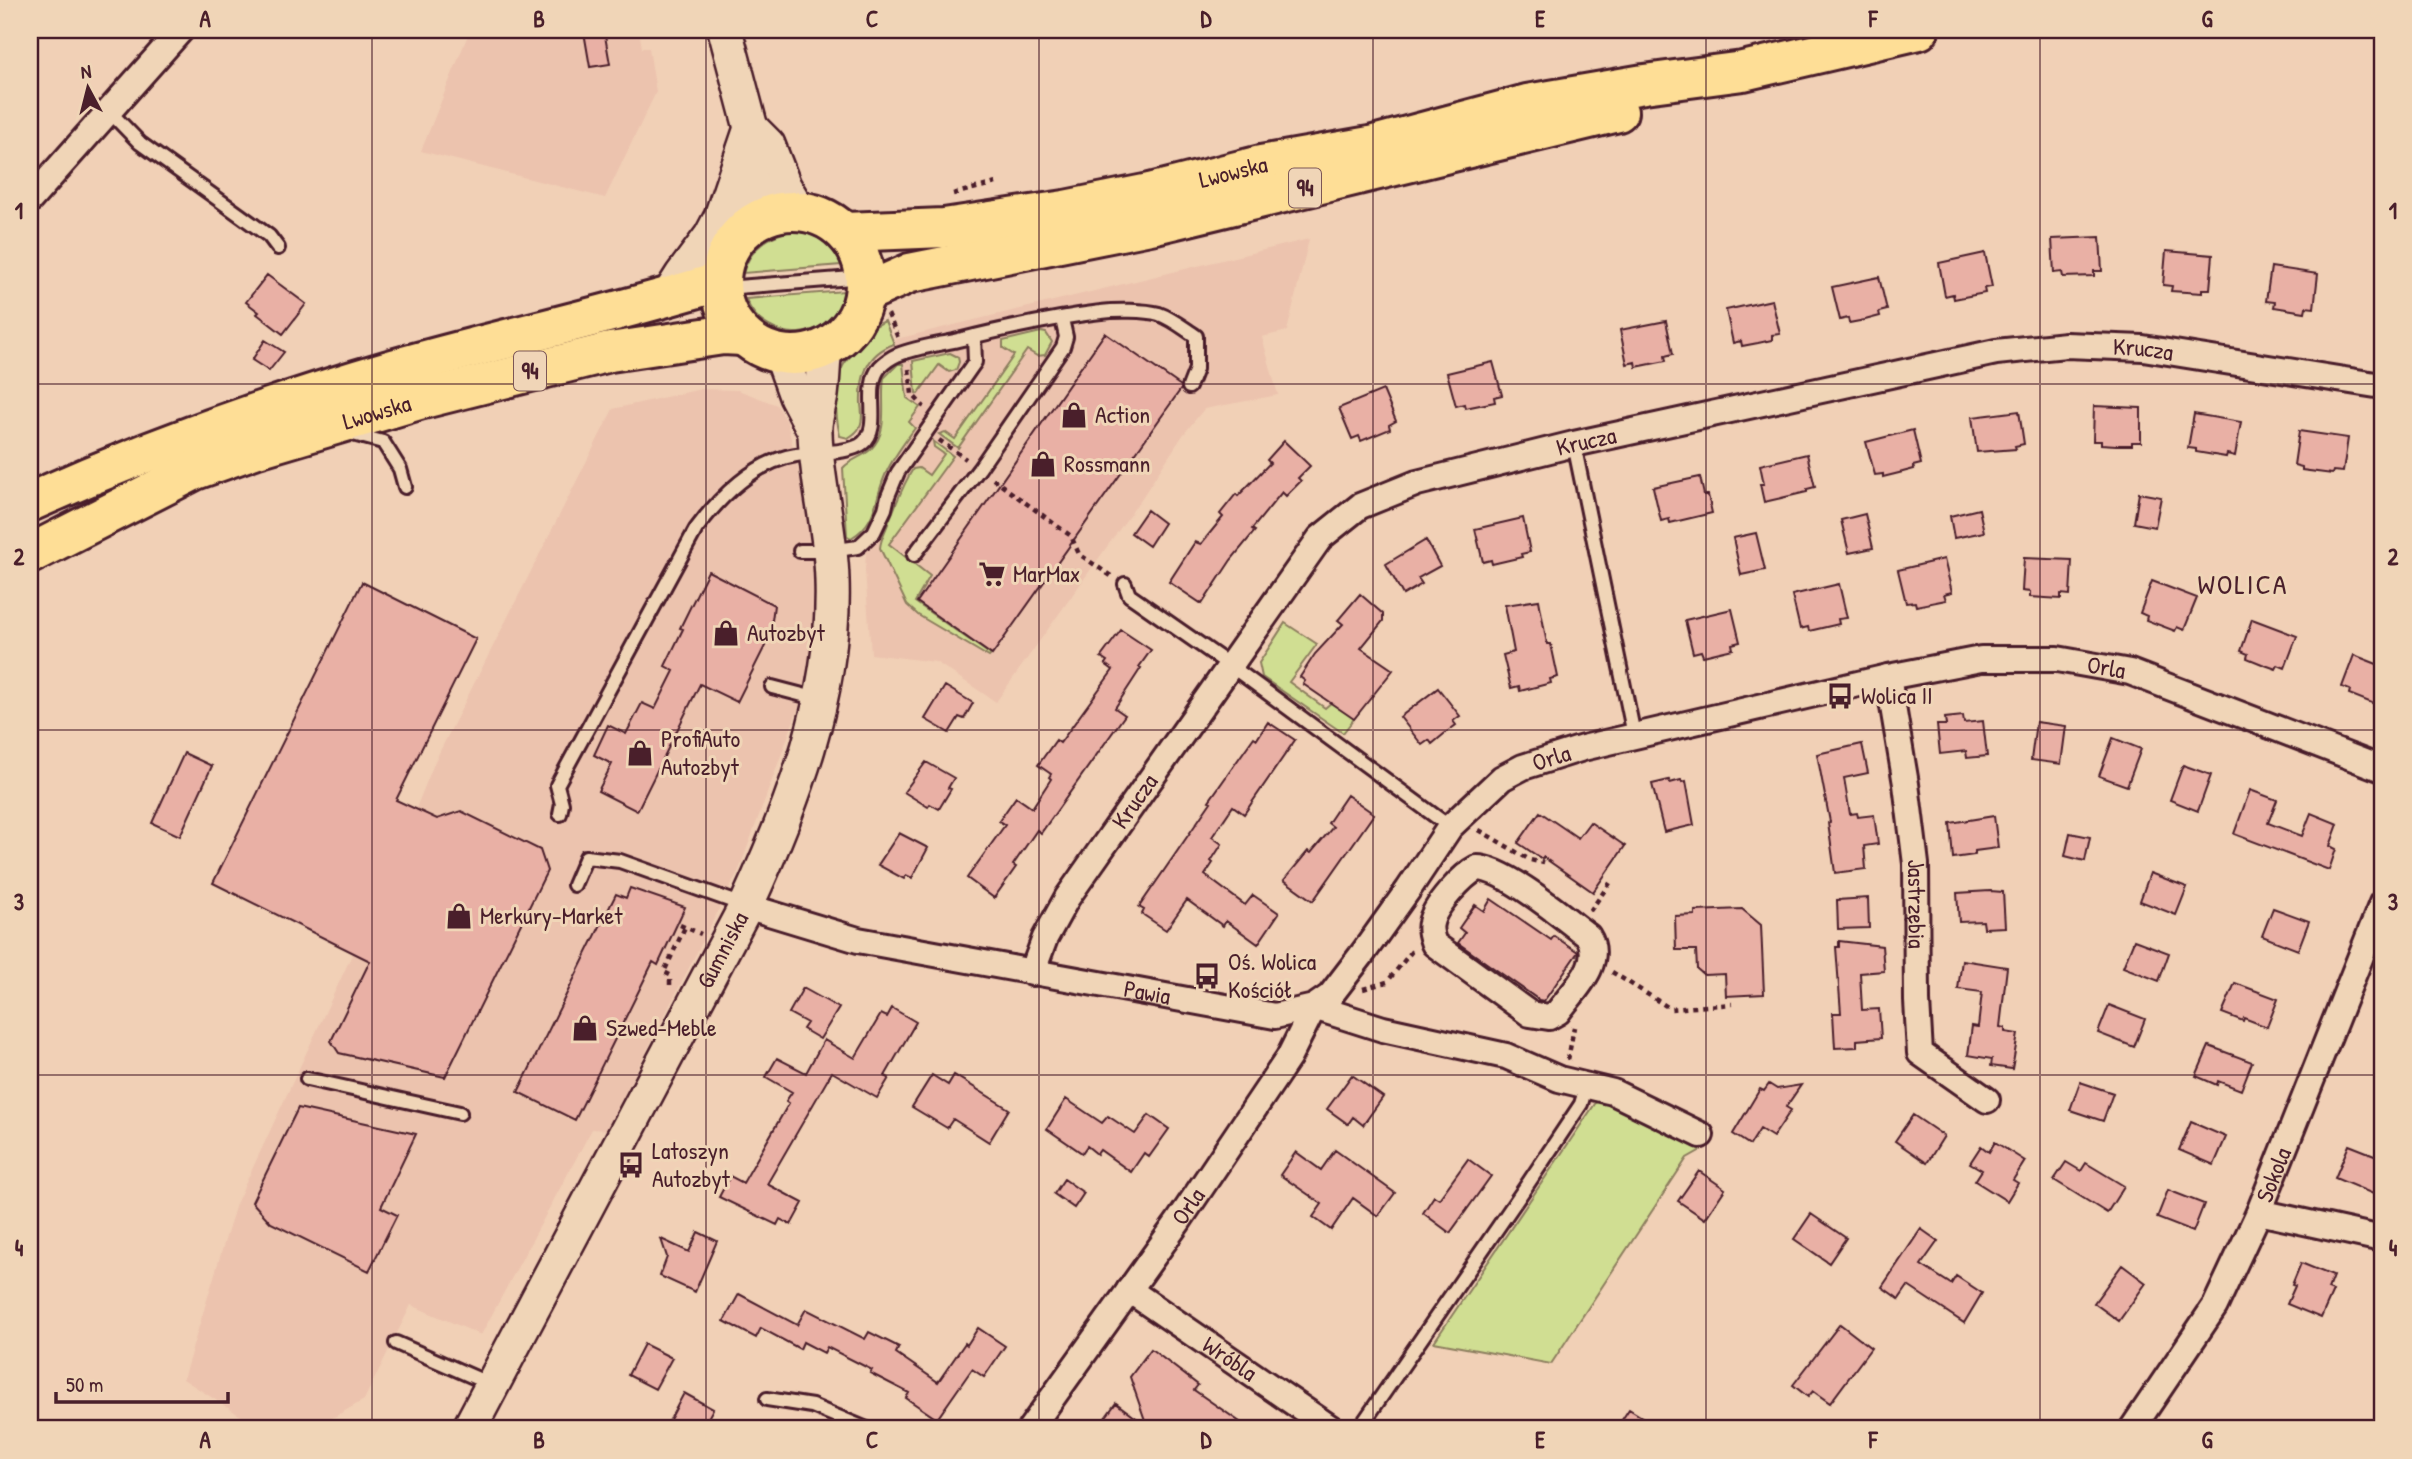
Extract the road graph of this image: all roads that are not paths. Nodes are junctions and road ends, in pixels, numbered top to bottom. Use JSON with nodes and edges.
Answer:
{"nodes":[{"id":1,"x":181,"y":30,"type":"edge"},
{"id":2,"x":725,"y":30,"type":"edge"},
{"id":3,"x":1919,"y":30,"type":"edge"},
{"id":4,"x":1743,"y":71,"type":"junction"},
{"id":5,"x":109,"y":111,"type":"junction"},
{"id":6,"x":747,"y":139,"type":"junction"},
{"id":7,"x":30,"y":200,"type":"edge"},
{"id":8,"x":799,"y":211,"type":"junction"},
{"id":9,"x":760,"y":219,"type":"junction"},
{"id":10,"x":845,"y":232,"type":"junction"},
{"id":11,"x":278,"y":248,"type":"dead end"},
{"id":12,"x":721,"y":284,"type":"junction"},
{"id":13,"x":668,"y":297,"type":"junction"},
{"id":14,"x":873,"y":297,"type":"junction"},
{"id":15,"x":1062,"y":319,"type":"junction"},
{"id":16,"x":743,"y":336,"type":"junction"},
{"id":17,"x":974,"y":336,"type":"junction"},
{"id":18,"x":825,"y":348,"type":"junction"},
{"id":19,"x":781,"y":354,"type":"junction"},
{"id":20,"x":2382,"y":386,"type":"edge"},
{"id":21,"x":1189,"y":387,"type":"dead end"},
{"id":22,"x":321,"y":430,"type":"junction"},
{"id":23,"x":816,"y":441,"type":"junction"},
{"id":24,"x":1574,"y":444,"type":"junction"},
{"id":25,"x":405,"y":487,"type":"dead end"},
{"id":26,"x":30,"y":502,"type":"edge"},
{"id":27,"x":815,"y":551,"type":"junction"},
{"id":28,"x":30,"y":554,"type":"edge"},
{"id":29,"x":914,"y":555,"type":"dead end"},
{"id":30,"x":1125,"y":584,"type":"road end"},
{"id":31,"x":1231,"y":666,"type":"junction"},
{"id":32,"x":1888,"y":677,"type":"junction"},
{"id":33,"x":772,"y":687,"type":"dead end"},
{"id":34,"x":821,"y":701,"type":"junction"},
{"id":35,"x":1634,"y":735,"type":"junction"},
{"id":36,"x":2382,"y":769,"type":"edge"},
{"id":37,"x":560,"y":814,"type":"dead end"},
{"id":38,"x":1450,"y":827,"type":"junction"},
{"id":39,"x":574,"y":885,"type":"dead end"},
{"id":40,"x":2382,"y":903,"type":"edge"},
{"id":41,"x":746,"y":906,"type":"junction"},
{"id":42,"x":1032,"y":973,"type":"junction"},
{"id":43,"x":1571,"y":995,"type":"joint"},
{"id":44,"x":1314,"y":1007,"type":"junction"},
{"id":45,"x":307,"y":1079,"type":"dead end"},
{"id":46,"x":1587,"y":1084,"type":"junction"},
{"id":47,"x":1987,"y":1100,"type":"dead end"},
{"id":48,"x":460,"y":1113,"type":"dead end"},
{"id":49,"x":1701,"y":1135,"type":"dead end"},
{"id":50,"x":2259,"y":1212,"type":"junction"},
{"id":51,"x":2382,"y":1239,"type":"edge"},
{"id":52,"x":1129,"y":1290,"type":"junction"},
{"id":53,"x":396,"y":1343,"type":"dead end"},
{"id":54,"x":492,"y":1386,"type":"junction"},
{"id":55,"x":767,"y":1399,"type":"dead end"},
{"id":56,"x":469,"y":1429,"type":"edge"},
{"id":57,"x":867,"y":1429,"type":"edge"},
{"id":58,"x":1030,"y":1429,"type":"edge"},
{"id":59,"x":1332,"y":1429,"type":"edge"},
{"id":60,"x":1359,"y":1429,"type":"edge"},
{"id":61,"x":2132,"y":1429,"type":"edge"}],
"edges":[{"from":1,"to":5,"type":"street"},
{"from":2,"to":6,"type":"street"},
{"from":3,"to":4,"type":"main road","name":"Lwowska","number":"94"},
{"from":4,"to":10,"type":"main road","name":"Lwowska","number":"94"},
{"from":4,"to":14,"type":"main road","name":"Lwowska","number":"94"},
{"from":5,"to":7,"type":"street"},
{"from":5,"to":11,"type":"lane"},
{"from":6,"to":8,"type":"street"},
{"from":6,"to":9,"type":"street"},
{"from":6,"to":13,"type":"street"},
{"from":8,"to":9,"type":"main road"},
{"from":8,"to":10,"type":"main road"},
{"from":9,"to":12,"type":"main road"},
{"from":10,"to":14,"type":"main road"},
{"from":12,"to":13,"type":"main road","name":"Lwowska","number":"94"},
{"from":12,"to":14,"type":"lane"},
{"from":12,"to":16,"type":"main road"},
{"from":13,"to":26,"type":"main road","name":"Lwowska","number":"94"},
{"from":14,"to":18,"type":"main road"},
{"from":15,"to":17,"type":"lane"},
{"from":15,"to":21,"type":"lane"},
{"from":15,"to":29,"type":"lane"},
{"from":16,"to":19,"type":"main road","number":"94"},
{"from":16,"to":22,"type":"main road","name":"Lwowska","number":"94"},
{"from":17,"to":23,"type":"lane"},
{"from":17,"to":27,"type":"lane"},
{"from":18,"to":19,"type":"main road","number":"94"},
{"from":18,"to":23,"type":"street"},
{"from":19,"to":23,"type":"street"},
{"from":20,"to":24,"type":"street","name":"Krucza"},
{"from":22,"to":25,"type":"lane"},
{"from":22,"to":28,"type":"main road","name":"Lwowska","number":"94"},
{"from":23,"to":27,"type":"street","name":"Gumniska"},
{"from":23,"to":37,"type":"lane"},
{"from":24,"to":31,"type":"street","name":"Krucza"},
{"from":24,"to":35,"type":"lane"},
{"from":27,"to":34,"type":"street","name":"Gumniska"},
{"from":30,"to":31,"type":"lane"},
{"from":31,"to":38,"type":"lane"},
{"from":31,"to":42,"type":"street","name":"Krucza"},
{"from":32,"to":35,"type":"street","name":"Orla"},
{"from":32,"to":36,"type":"street","name":"Orla"},
{"from":32,"to":47,"type":"street","name":"Jastrzębia"},
{"from":33,"to":34,"type":"lane"},
{"from":34,"to":41,"type":"street","name":"Gumniska"},
{"from":35,"to":38,"type":"street","name":"Orla"},
{"from":38,"to":44,"type":"street","name":"Orla"},
{"from":39,"to":41,"type":"lane"},
{"from":40,"to":50,"type":"street","name":"Sokola"},
{"from":41,"to":42,"type":"street","name":"Pawia"},
{"from":41,"to":54,"type":"street","name":"Gumniska"},
{"from":42,"to":44,"type":"street","name":"Pawia"},
{"from":43,"to":43,"type":"street"},
{"from":44,"to":46,"type":"street"},
{"from":44,"to":52,"type":"street","name":"Orla"},
{"from":45,"to":48,"type":"lane"},
{"from":46,"to":49,"type":"street"},
{"from":46,"to":60,"type":"lane"},
{"from":50,"to":51,"type":"street"},
{"from":50,"to":61,"type":"street","name":"Sokola"},
{"from":52,"to":58,"type":"street","name":"Orla"},
{"from":52,"to":59,"type":"street","name":"Wróbla"},
{"from":53,"to":54,"type":"lane"},
{"from":54,"to":56,"type":"street","name":"Gumniska"},
{"from":55,"to":57,"type":"lane"}]}
